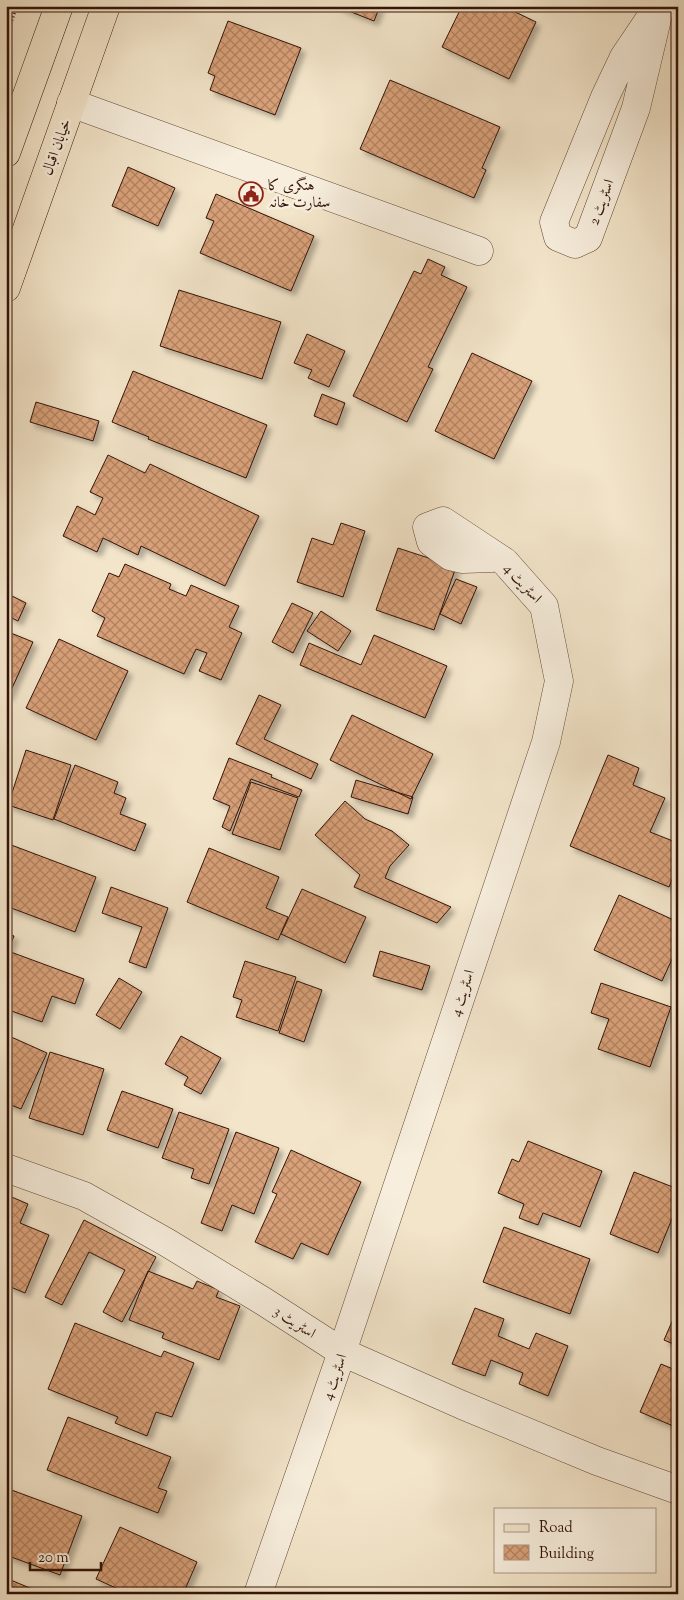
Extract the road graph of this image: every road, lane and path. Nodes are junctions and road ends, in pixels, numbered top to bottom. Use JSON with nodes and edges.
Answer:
{"nodes":[{"id":1,"x":17,"y":6,"type":"edge"},
{"id":2,"x":59,"y":6,"type":"edge"},
{"id":3,"x":106,"y":6,"type":"edge"},
{"id":4,"x":658,"y":7,"type":"edge"},
{"id":5,"x":6,"y":36,"type":"edge"},
{"id":6,"x":71,"y":103,"type":"junction"},
{"id":7,"x":6,"y":154,"type":"edge"},
{"id":8,"x":479,"y":251,"type":"dead end"},
{"id":9,"x":6,"y":288,"type":"edge"},
{"id":10,"x":492,"y":558,"type":"dead end"},
{"id":11,"x":6,"y":1168,"type":"edge"},
{"id":12,"x":342,"y":1352,"type":"junction"},
{"id":13,"x":678,"y":1490,"type":"edge"},
{"id":14,"x":258,"y":1594,"type":"edge"}],
"edges":[{"from":1,"to":5,"type":"path"},
{"from":2,"to":7,"type":"main road"},
{"from":3,"to":6,"type":"main road","name":"خیابان اقبال"},
{"from":4,"to":4,"type":"street","name":"اسٹریٹ 2"},
{"from":6,"to":8,"type":"street"},
{"from":6,"to":9,"type":"main road","name":"خیابان اقبال"},
{"from":10,"to":12,"type":"street","name":"اسٹریٹ 4"},
{"from":11,"to":12,"type":"street","name":"اسٹریٹ 3"},
{"from":12,"to":13,"type":"street","name":"اسٹریٹ 3"},
{"from":12,"to":14,"type":"street","name":"اسٹریٹ 4"}]}
